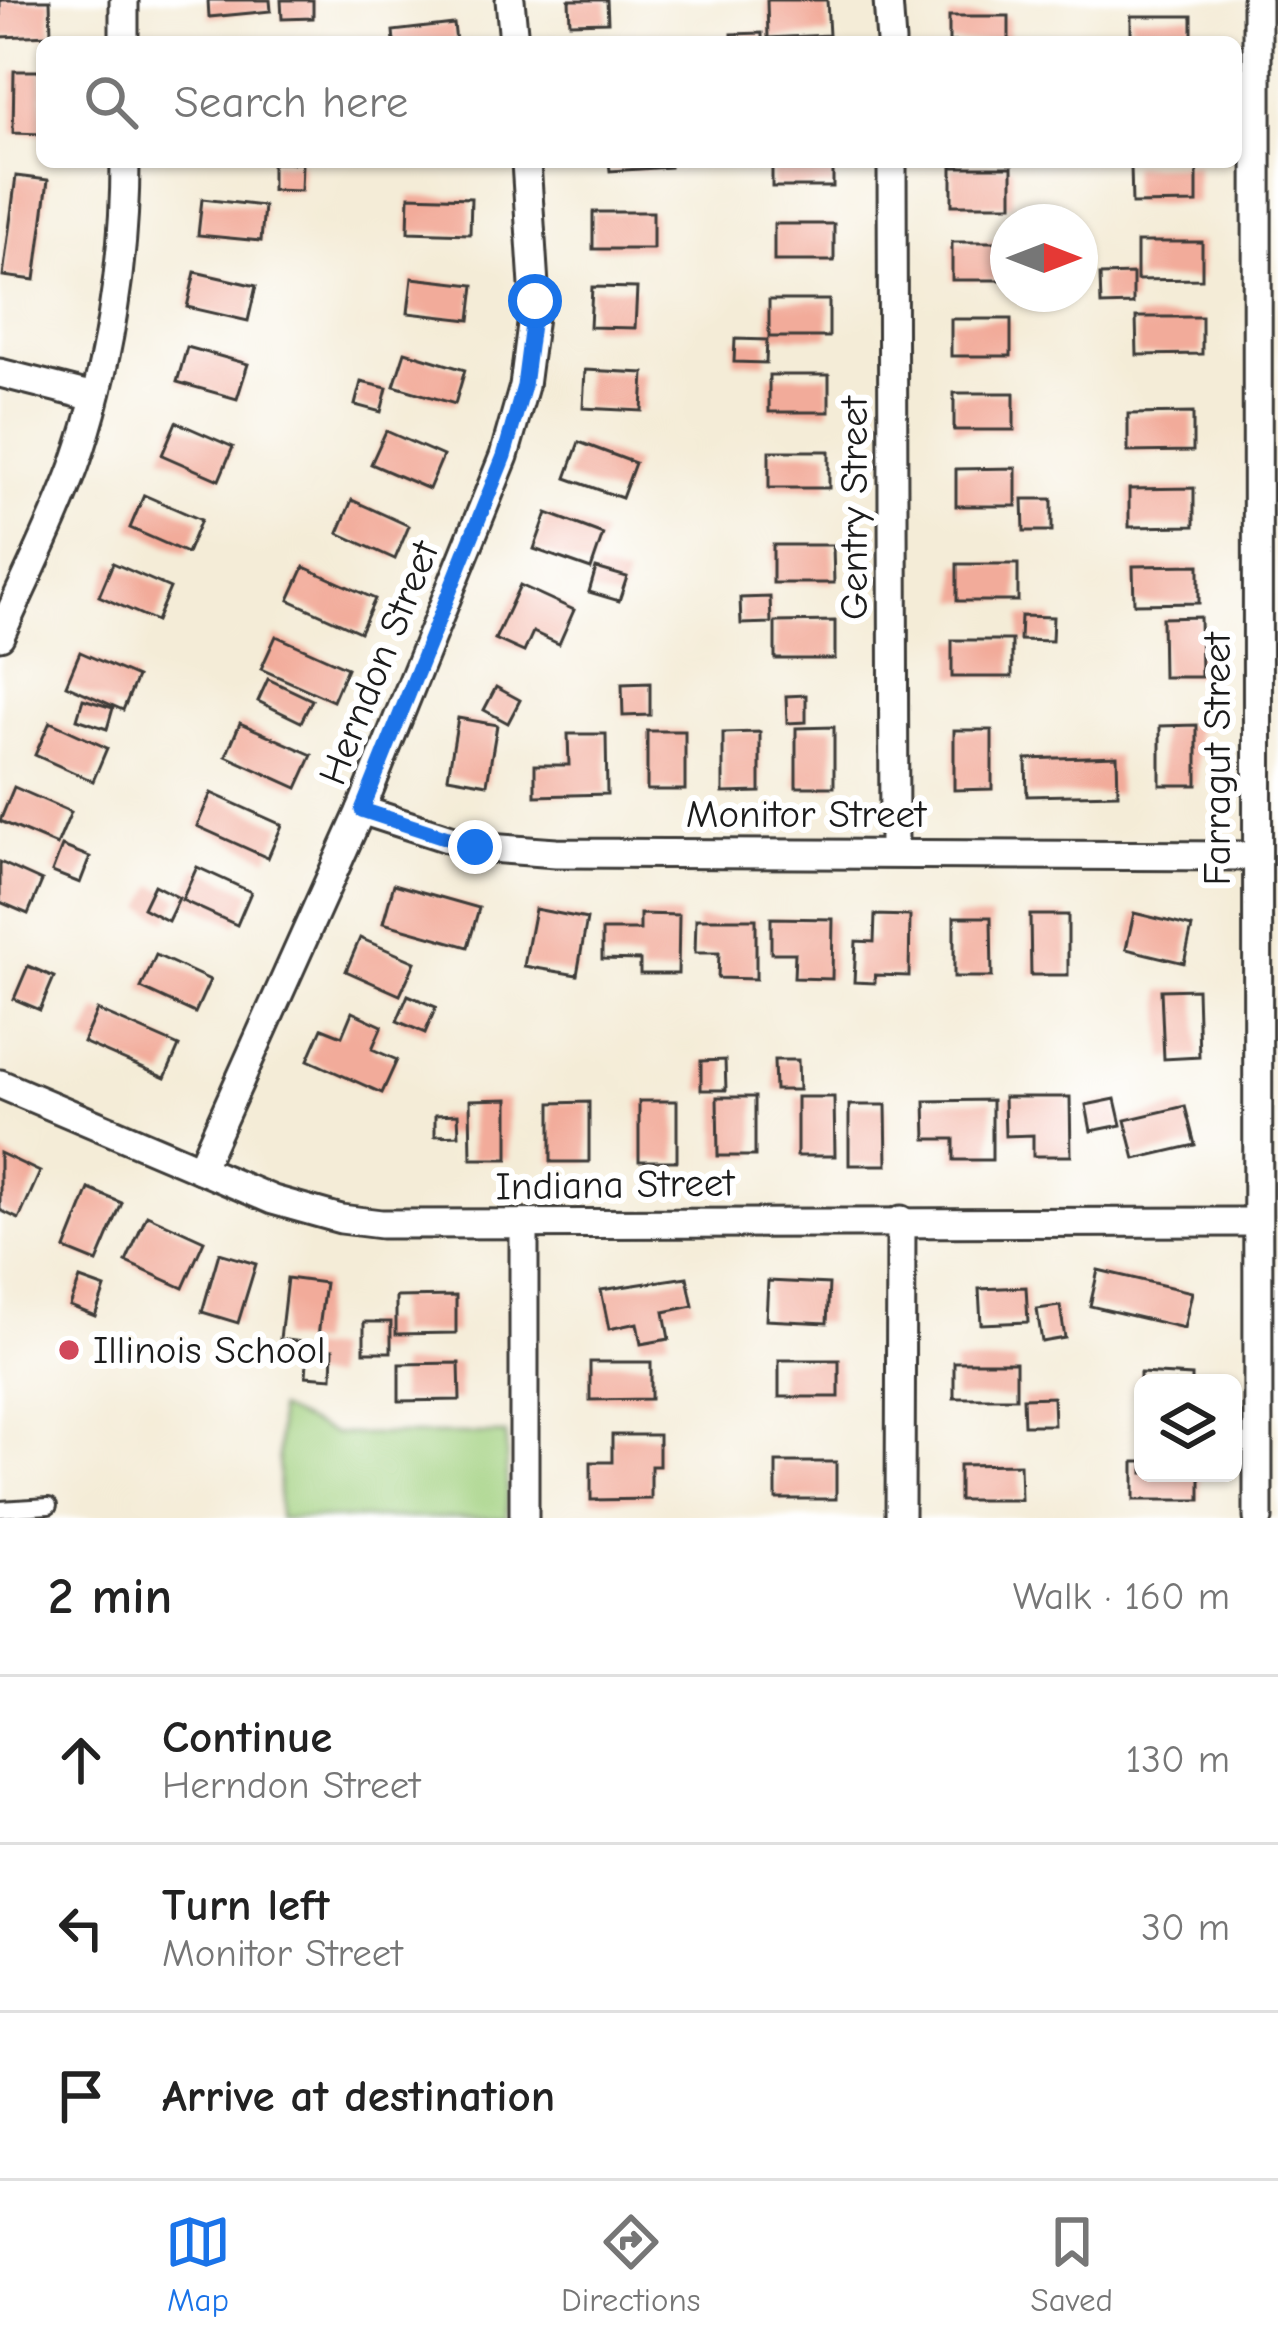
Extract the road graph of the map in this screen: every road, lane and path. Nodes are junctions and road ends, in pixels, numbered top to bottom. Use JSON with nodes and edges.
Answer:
{"nodes":[{"id":1,"x":124,"y":0,"type":"edge"},
{"id":2,"x":510,"y":0,"type":"edge"},
{"id":3,"x":887,"y":0,"type":"edge"},
{"id":4,"x":1257,"y":0,"type":"edge"},
{"id":5,"x":124,"y":36,"type":"edge"},
{"id":6,"x":513,"y":36,"type":"edge"},
{"id":7,"x":890,"y":36,"type":"edge"},
{"id":8,"x":124,"y":168,"type":"edge"},
{"id":9,"x":526,"y":168,"type":"edge"},
{"id":10,"x":892,"y":168,"type":"edge"},
{"id":11,"x":0,"y":373,"type":"edge"},
{"id":12,"x":94,"y":397,"type":"junction"},
{"id":13,"x":0,"y":636,"type":"edge"},
{"id":14,"x":362,"y":810,"type":"junction"},
{"id":15,"x":894,"y":854,"type":"junction"},
{"id":16,"x":1256,"y":856,"type":"junction"},
{"id":17,"x":0,"y":1084,"type":"edge"},
{"id":18,"x":200,"y":1169,"type":"junction"},
{"id":19,"x":901,"y":1220,"type":"junction"},
{"id":20,"x":1257,"y":1222,"type":"junction"},
{"id":21,"x":524,"y":1226,"type":"junction"},
{"id":22,"x":49,"y":1506,"type":"dead end"},
{"id":23,"x":0,"y":1509,"type":"edge"},
{"id":24,"x":524,"y":1518,"type":"edge"},
{"id":25,"x":900,"y":1518,"type":"edge"},
{"id":26,"x":1258,"y":1518,"type":"edge"}],
"edges":[{"from":1,"to":5,"type":"street"},
{"from":2,"to":6,"type":"street"},
{"from":3,"to":7,"type":"street"},
{"from":4,"to":16,"type":"street","name":"Farragut Street"},
{"from":8,"to":12,"type":"street"},
{"from":9,"to":14,"type":"street","name":"Herndon Street"},
{"from":10,"to":15,"type":"street","name":"Gentry Street"},
{"from":11,"to":12,"type":"street"},
{"from":12,"to":13,"type":"street"},
{"from":14,"to":15,"type":"street","name":"Monitor Street"},
{"from":14,"to":18,"type":"street","name":"Herndon Street"},
{"from":15,"to":16,"type":"street","name":"Monitor Street"},
{"from":16,"to":20,"type":"street","name":"Farragut Street"},
{"from":17,"to":18,"type":"street","name":"Indiana Street"},
{"from":18,"to":21,"type":"street","name":"Indiana Street"},
{"from":19,"to":20,"type":"street","name":"Indiana Street"},
{"from":19,"to":21,"type":"street","name":"Indiana Street"},
{"from":19,"to":25,"type":"street"},
{"from":20,"to":26,"type":"street","name":"Farragut Street"},
{"from":21,"to":24,"type":"street"},
{"from":22,"to":23,"type":"lane"}]}
